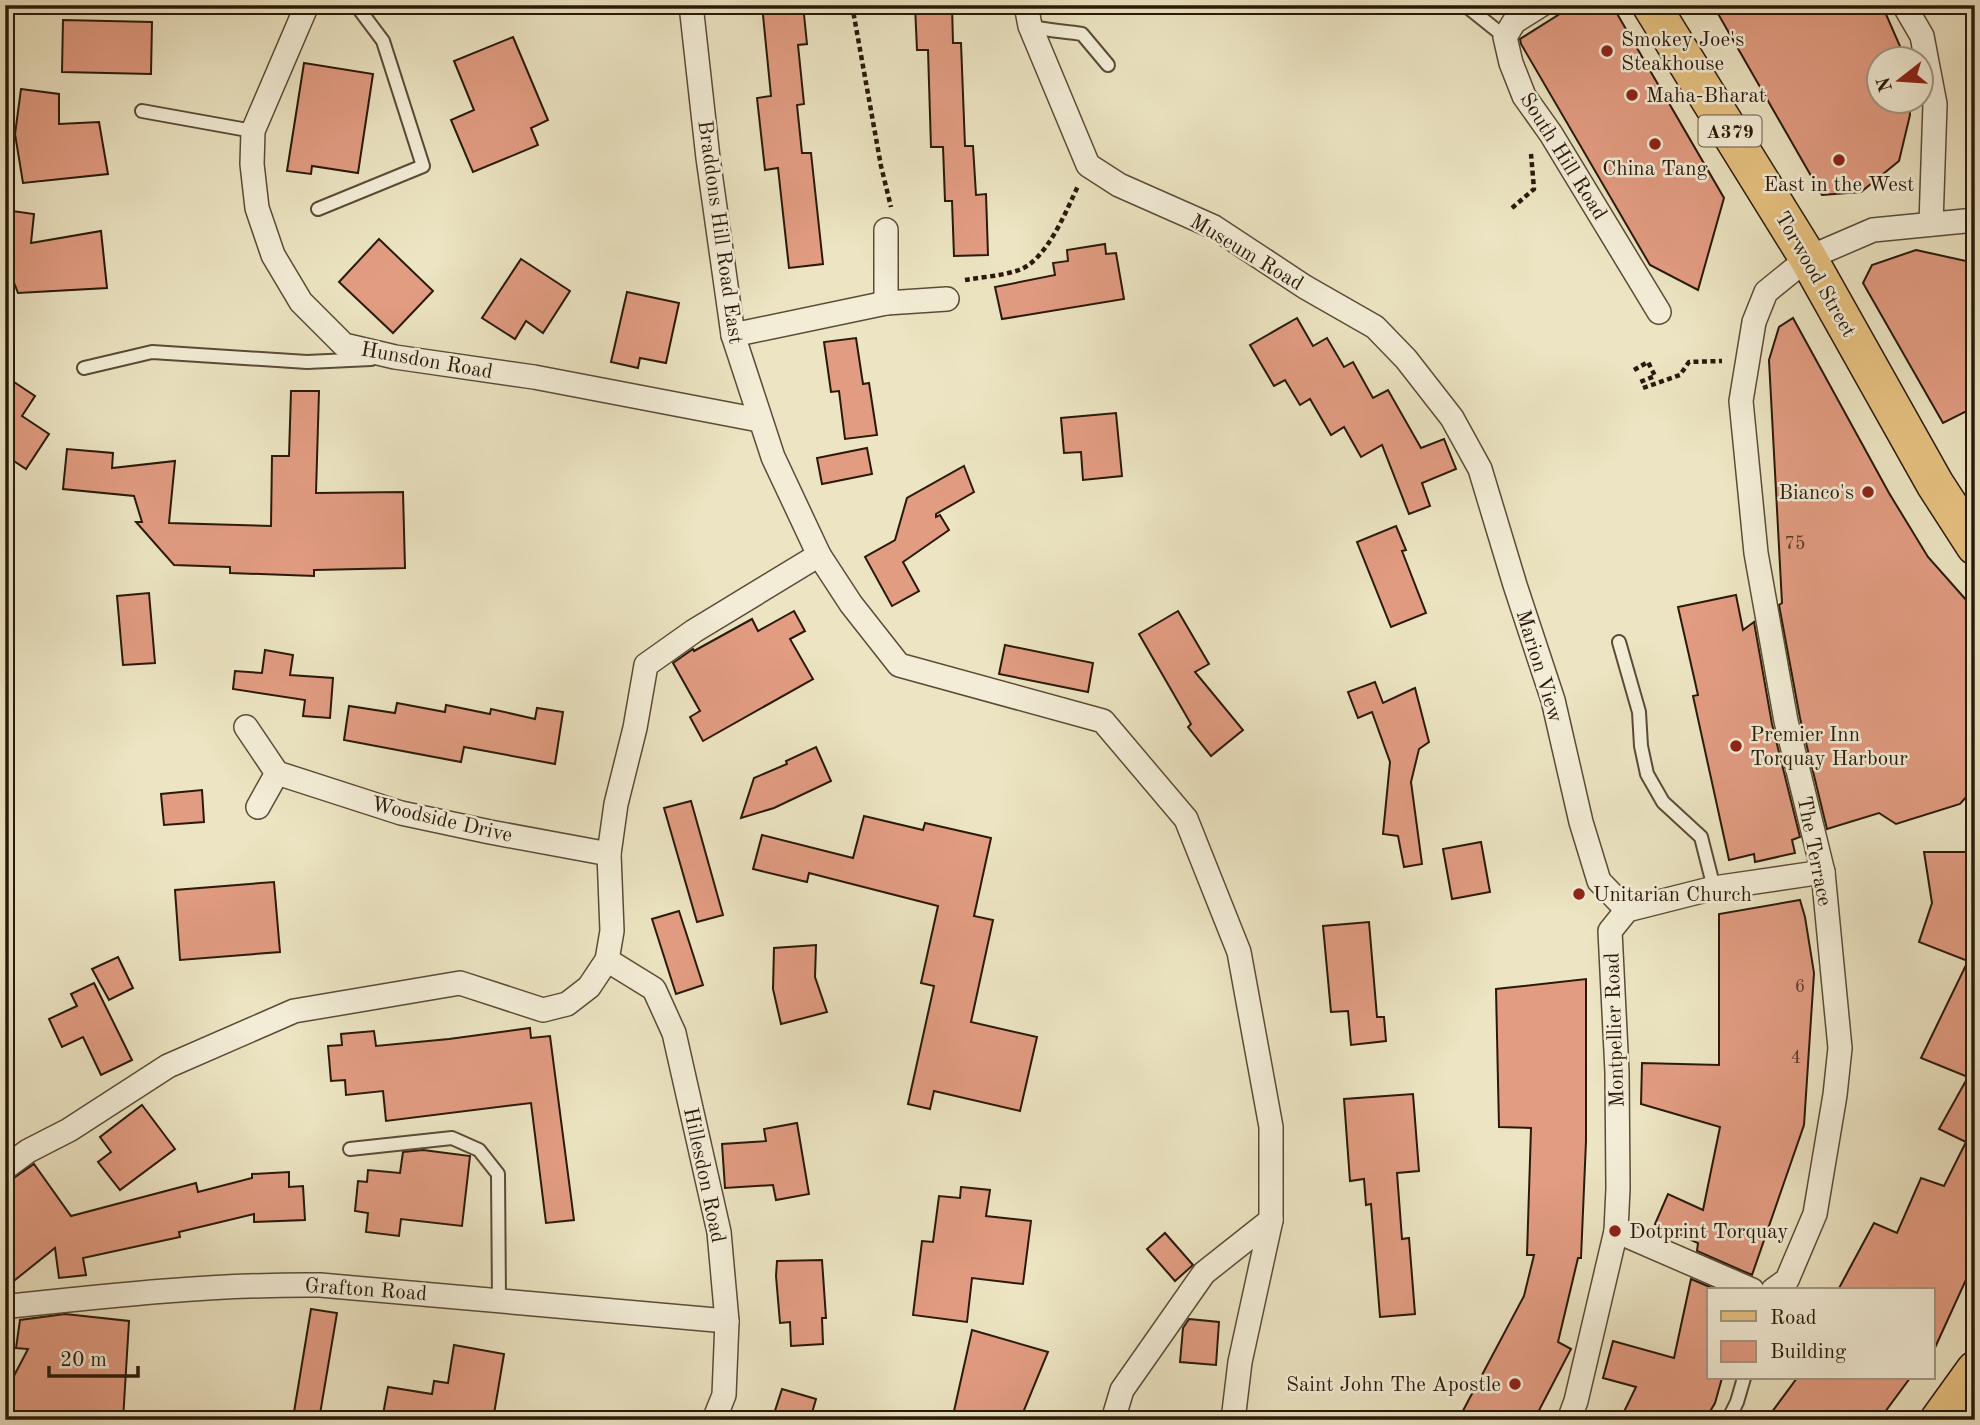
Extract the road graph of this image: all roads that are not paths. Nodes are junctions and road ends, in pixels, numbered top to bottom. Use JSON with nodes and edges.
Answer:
{"nodes":[{"id":1,"x":307,"y":5,"type":"edge"},
{"id":2,"x":356,"y":5,"type":"edge"},
{"id":3,"x":691,"y":5,"type":"edge"},
{"id":4,"x":1465,"y":5,"type":"edge"},
{"id":5,"x":1541,"y":5,"type":"edge"},
{"id":6,"x":1651,"y":5,"type":"edge"},
{"id":7,"x":1904,"y":5,"type":"edge"},
{"id":8,"x":1028,"y":16,"type":"edge"},
{"id":9,"x":1505,"y":37,"type":"junction"},
{"id":10,"x":1108,"y":65,"type":"dead end"},
{"id":11,"x":142,"y":111,"type":"dead end"},
{"id":12,"x":253,"y":131,"type":"junction"},
{"id":13,"x":318,"y":209,"type":"dead end"},
{"id":14,"x":1975,"y":220,"type":"edge"},
{"id":15,"x":1931,"y":224,"type":"junction"},
{"id":16,"x":886,"y":230,"type":"road end"},
{"id":17,"x":1808,"y":258,"type":"junction"},
{"id":18,"x":947,"y":299,"type":"road end"},
{"id":19,"x":886,"y":303,"type":"junction"},
{"id":20,"x":1659,"y":312,"type":"dead end"},
{"id":21,"x":733,"y":335,"type":"junction"},
{"id":22,"x":395,"y":358,"type":"junction"},
{"id":23,"x":84,"y":368,"type":"dead end"},
{"id":24,"x":1452,"y":418,"type":"joint"},
{"id":25,"x":759,"y":420,"type":"junction"},
{"id":26,"x":1975,"y":546,"type":"edge"},
{"id":27,"x":819,"y":555,"type":"junction"},
{"id":28,"x":1619,"y":642,"type":"dead end"},
{"id":29,"x":247,"y":727,"type":"dead end"},
{"id":30,"x":277,"y":773,"type":"junction"},
{"id":31,"x":258,"y":807,"type":"dead end"},
{"id":32,"x":609,"y":854,"type":"junction"},
{"id":33,"x":1823,"y":872,"type":"junction"},
{"id":34,"x":1705,"y":891,"type":"junction"},
{"id":35,"x":1627,"y":910,"type":"junction"},
{"id":36,"x":607,"y":960,"type":"junction"},
{"id":37,"x":350,"y":1149,"type":"dead end"},
{"id":38,"x":5,"y":1168,"type":"edge"},
{"id":39,"x":1271,"y":1220,"type":"junction"},
{"id":40,"x":1616,"y":1231,"type":"junction"},
{"id":41,"x":1747,"y":1288,"type":"edge"},
{"id":42,"x":1776,"y":1288,"type":"edge"},
{"id":43,"x":499,"y":1301,"type":"junction"},
{"id":44,"x":5,"y":1310,"type":"edge"},
{"id":45,"x":727,"y":1321,"type":"junction"},
{"id":46,"x":1975,"y":1370,"type":"edge"},
{"id":47,"x":1743,"y":1380,"type":"edge"},
{"id":48,"x":714,"y":1420,"type":"edge"},
{"id":49,"x":1113,"y":1420,"type":"edge"},
{"id":50,"x":1233,"y":1420,"type":"edge"},
{"id":51,"x":1569,"y":1420,"type":"edge"},
{"id":52,"x":1728,"y":1420,"type":"edge"},
{"id":53,"x":1939,"y":1420,"type":"edge"}],
"edges":[{"from":1,"to":12,"type":"street","name":"Hunsdon Road"},
{"from":2,"to":13,"type":"lane"},
{"from":3,"to":21,"type":"street","name":"Braddons Hill Road East"},
{"from":4,"to":9,"type":"lane"},
{"from":5,"to":9,"type":"street"},
{"from":6,"to":17,"type":"main road","name":"Torwood Street","number":"A379"},
{"from":7,"to":15,"type":"street"},
{"from":8,"to":10,"type":"lane"},
{"from":8,"to":24,"type":"street","name":"Museum Road"},
{"from":9,"to":20,"type":"street","name":"South Hill Road"},
{"from":11,"to":12,"type":"lane"},
{"from":12,"to":22,"type":"street","name":"Hunsdon Road"},
{"from":14,"to":15,"type":"street","name":"The Terrace"},
{"from":15,"to":17,"type":"street","name":"The Terrace"},
{"from":16,"to":19,"type":"street"},
{"from":17,"to":26,"type":"main road","name":"Torwood Street","number":"A379"},
{"from":17,"to":33,"type":"street","name":"The Terrace"},
{"from":18,"to":19,"type":"street"},
{"from":19,"to":21,"type":"street"},
{"from":21,"to":25,"type":"street","name":"Braddons Hill Road East"},
{"from":22,"to":23,"type":"lane"},
{"from":22,"to":25,"type":"street","name":"Hunsdon Road"},
{"from":24,"to":35,"type":"street","name":"Marion View"},
{"from":25,"to":27,"type":"street","name":"Braddons Hill Road East"},
{"from":27,"to":32,"type":"street"},
{"from":27,"to":39,"type":"street","name":"Braddons Hill Road East"},
{"from":28,"to":34,"type":"lane"},
{"from":29,"to":30,"type":"street"},
{"from":30,"to":31,"type":"street"},
{"from":30,"to":32,"type":"street","name":"Woodside Drive"},
{"from":32,"to":36,"type":"street"},
{"from":33,"to":34,"type":"street"},
{"from":33,"to":42,"type":"street","name":"The Terrace"},
{"from":34,"to":35,"type":"street"},
{"from":35,"to":40,"type":"street","name":"Montpellier Road"},
{"from":36,"to":38,"type":"street"},
{"from":36,"to":45,"type":"street","name":"Hillesdon Road"},
{"from":37,"to":43,"type":"lane"},
{"from":39,"to":49,"type":"street"},
{"from":39,"to":50,"type":"street","name":"Braddons Hill Road East"},
{"from":40,"to":41,"type":"street"},
{"from":40,"to":51,"type":"street","name":"Montpellier Road"},
{"from":43,"to":44,"type":"street","name":"Grafton Road"},
{"from":43,"to":45,"type":"street","name":"Grafton Road"},
{"from":45,"to":48,"type":"street","name":"Hillesdon Road"},
{"from":46,"to":53,"type":"main road"},
{"from":47,"to":52,"type":"lane"}]}
